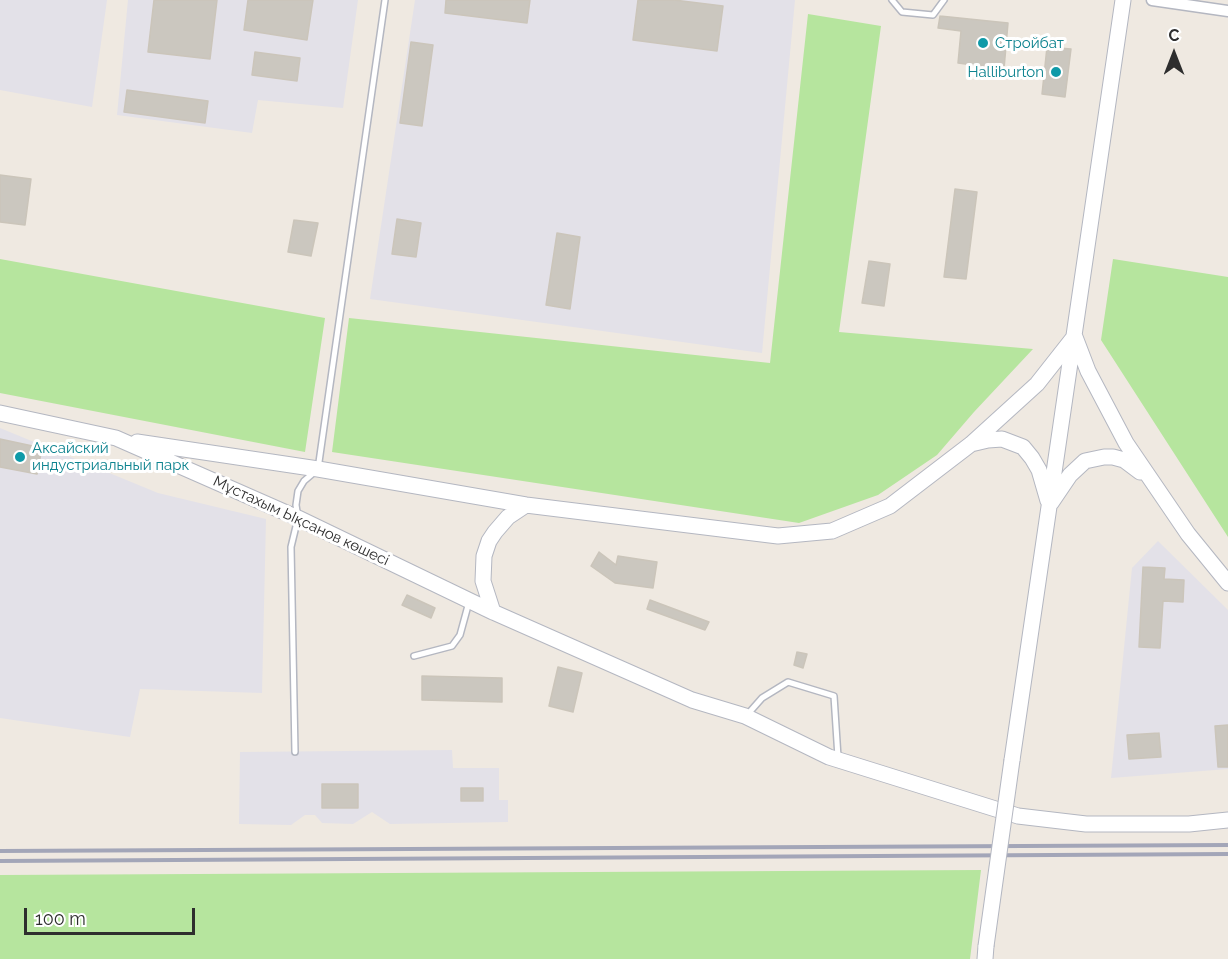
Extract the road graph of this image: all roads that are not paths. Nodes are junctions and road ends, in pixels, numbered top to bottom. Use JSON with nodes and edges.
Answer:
{"nodes":[{"id":1,"x":385,"y":0,"type":"edge"},
{"id":2,"x":892,"y":0,"type":"edge"},
{"id":3,"x":944,"y":0,"type":"edge"},
{"id":4,"x":1123,"y":0,"type":"edge"},
{"id":5,"x":1152,"y":0,"type":"edge"},
{"id":6,"x":1228,"y":11,"type":"edge"},
{"id":7,"x":1074,"y":337,"type":"junction"},
{"id":8,"x":0,"y":413,"type":"edge"},
{"id":9,"x":116,"y":438,"type":"junction"},
{"id":10,"x":971,"y":444,"type":"junction"},
{"id":11,"x":318,"y":469,"type":"junction"},
{"id":12,"x":1153,"y":484,"type":"junction"},
{"id":13,"x":526,"y":505,"type":"junction"},
{"id":14,"x":1049,"y":506,"type":"junction"},
{"id":15,"x":298,"y":518,"type":"junction"},
{"id":16,"x":1228,"y":583,"type":"edge"},
{"id":17,"x":469,"y":601,"type":"junction"},
{"id":18,"x":493,"y":612,"type":"junction"},
{"id":19,"x":414,"y":656,"type":"dead end"},
{"id":20,"x":746,"y":716,"type":"junction"},
{"id":21,"x":295,"y":752,"type":"dead end"},
{"id":22,"x":838,"y":760,"type":"junction"},
{"id":23,"x":1228,"y":820,"type":"edge"},
{"id":24,"x":986,"y":952,"type":"edge"}],
"edges":[{"from":1,"to":11,"type":"lane"},
{"from":2,"to":3,"type":"lane"},
{"from":4,"to":7,"type":"main road"},
{"from":5,"to":6,"type":"street"},
{"from":7,"to":10,"type":"main road"},
{"from":7,"to":12,"type":"main road"},
{"from":7,"to":14,"type":"main road"},
{"from":8,"to":9,"type":"main road","name":"Мұстахым Ықсанов көшесі"},
{"from":9,"to":11,"type":"main road"},
{"from":9,"to":15,"type":"main road","name":"Мұстахым Ықсанов көшесі"},
{"from":10,"to":13,"type":"main road"},
{"from":10,"to":14,"type":"main road"},
{"from":11,"to":13,"type":"main road"},
{"from":11,"to":15,"type":"lane"},
{"from":12,"to":14,"type":"main road"},
{"from":12,"to":16,"type":"main road"},
{"from":13,"to":18,"type":"main road"},
{"from":14,"to":24,"type":"main road","bridge":true},
{"from":15,"to":17,"type":"main road","name":"Мұстахым Ықсанов көшесі"},
{"from":15,"to":21,"type":"lane"},
{"from":17,"to":18,"type":"main road","name":"Мұстахым Ықсанов көшесі"},
{"from":17,"to":19,"type":"lane"},
{"from":18,"to":20,"type":"main road","name":"Мұстахым Ықсанов көшесі"},
{"from":20,"to":22,"type":"main road","name":"Мұстахым Ықсанов көшесі"},
{"from":20,"to":22,"type":"lane"},
{"from":22,"to":23,"type":"main road","name":"Мұстахым Ықсанов көшесі"}]}
